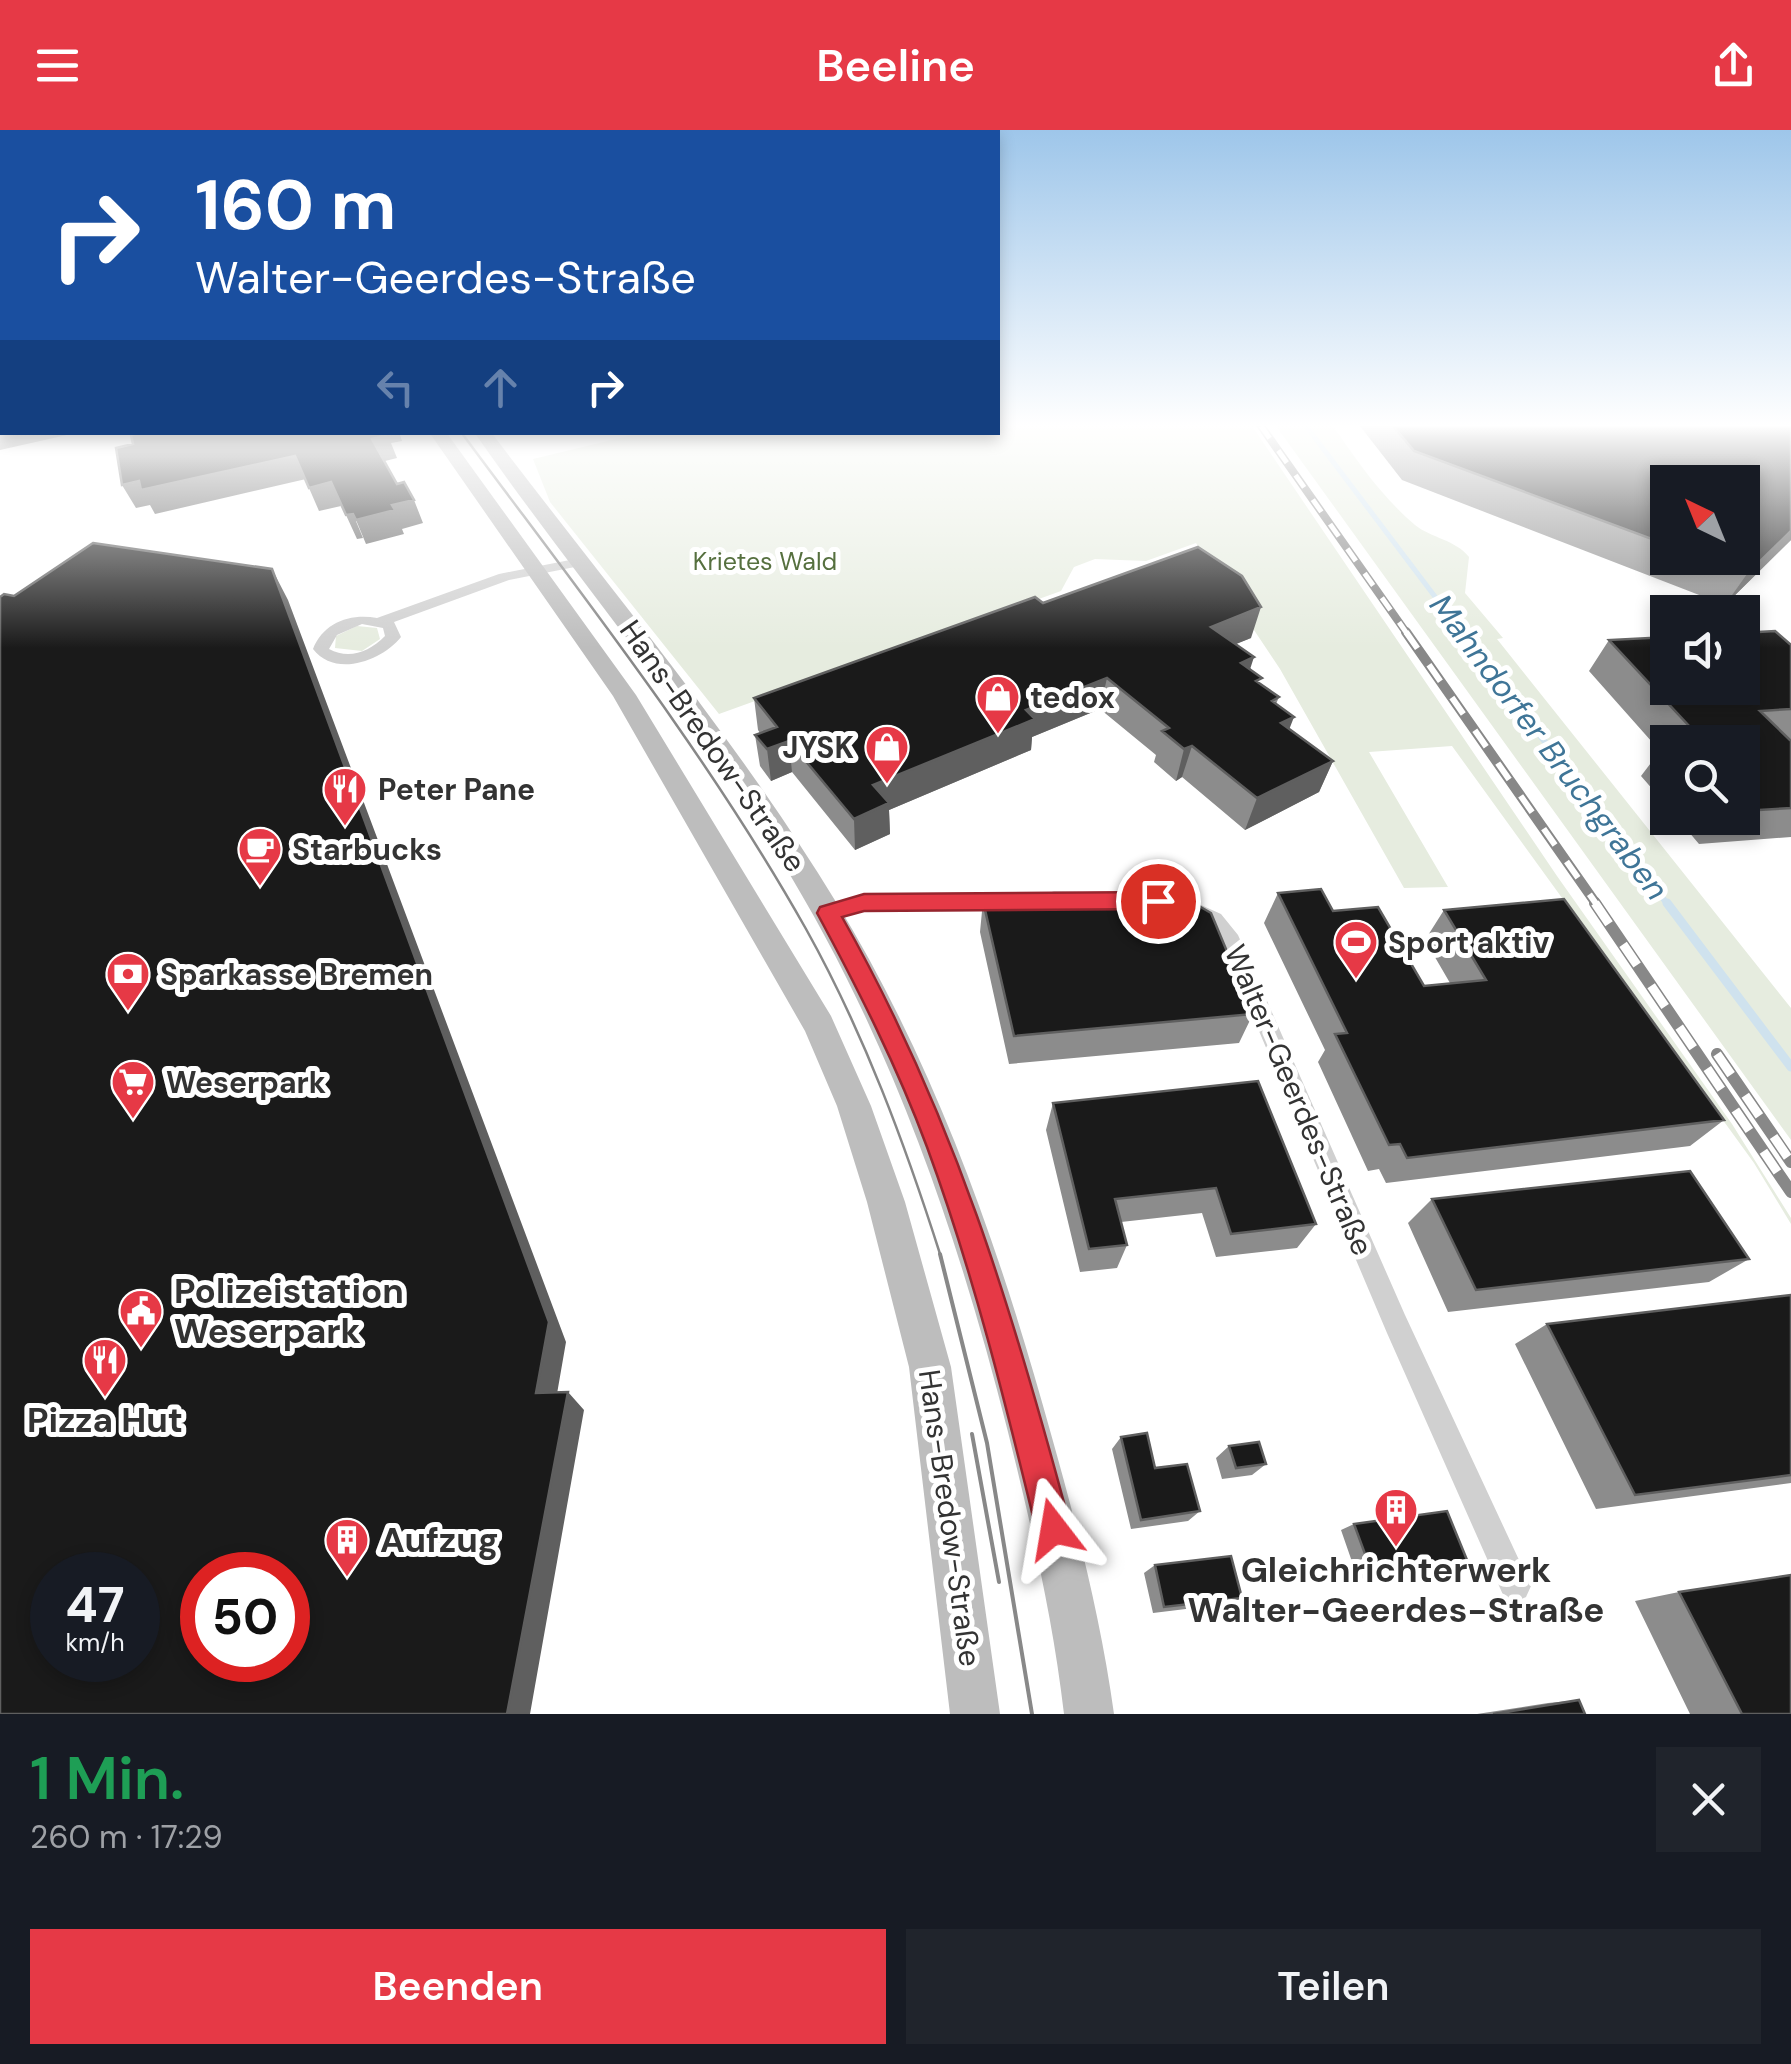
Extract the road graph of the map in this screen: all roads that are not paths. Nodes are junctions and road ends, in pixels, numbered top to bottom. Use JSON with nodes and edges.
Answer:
{"nodes":[{"id":1,"x":484,"y":500,"type":"edge"},
{"id":2,"x":533,"y":500,"type":"edge"},
{"id":3,"x":580,"y":562,"type":"junction"},
{"id":4,"x":537,"y":575,"type":"junction"},
{"id":5,"x":388,"y":626,"type":"dead end"},
{"id":6,"x":1037,"y":902,"type":"edge"},
{"id":7,"x":1174,"y":902,"type":"edge"},
{"id":8,"x":828,"y":913,"type":"junction"},
{"id":9,"x":1515,"y":1586,"type":"dead end"},
{"id":10,"x":975,"y":1714,"type":"edge"},
{"id":11,"x":1089,"y":1714,"type":"edge"}],
"edges":[{"from":1,"to":4,"type":"main road","name":"Hans-Bredow-Straße"},
{"from":2,"to":3,"type":"main road","name":"Hans-Bredow-Straße"},
{"from":3,"to":4,"type":"street"},
{"from":3,"to":8,"type":"main road","name":"Hans-Bredow-Straße"},
{"from":4,"to":5,"type":"street"},
{"from":4,"to":10,"type":"main road","name":"Hans-Bredow-Straße"},
{"from":6,"to":8,"type":"street"},
{"from":7,"to":9,"type":"street","name":"Walter-Geerdes-Straße"},
{"from":8,"to":11,"type":"main road","name":"Hans-Bredow-Straße"}]}
